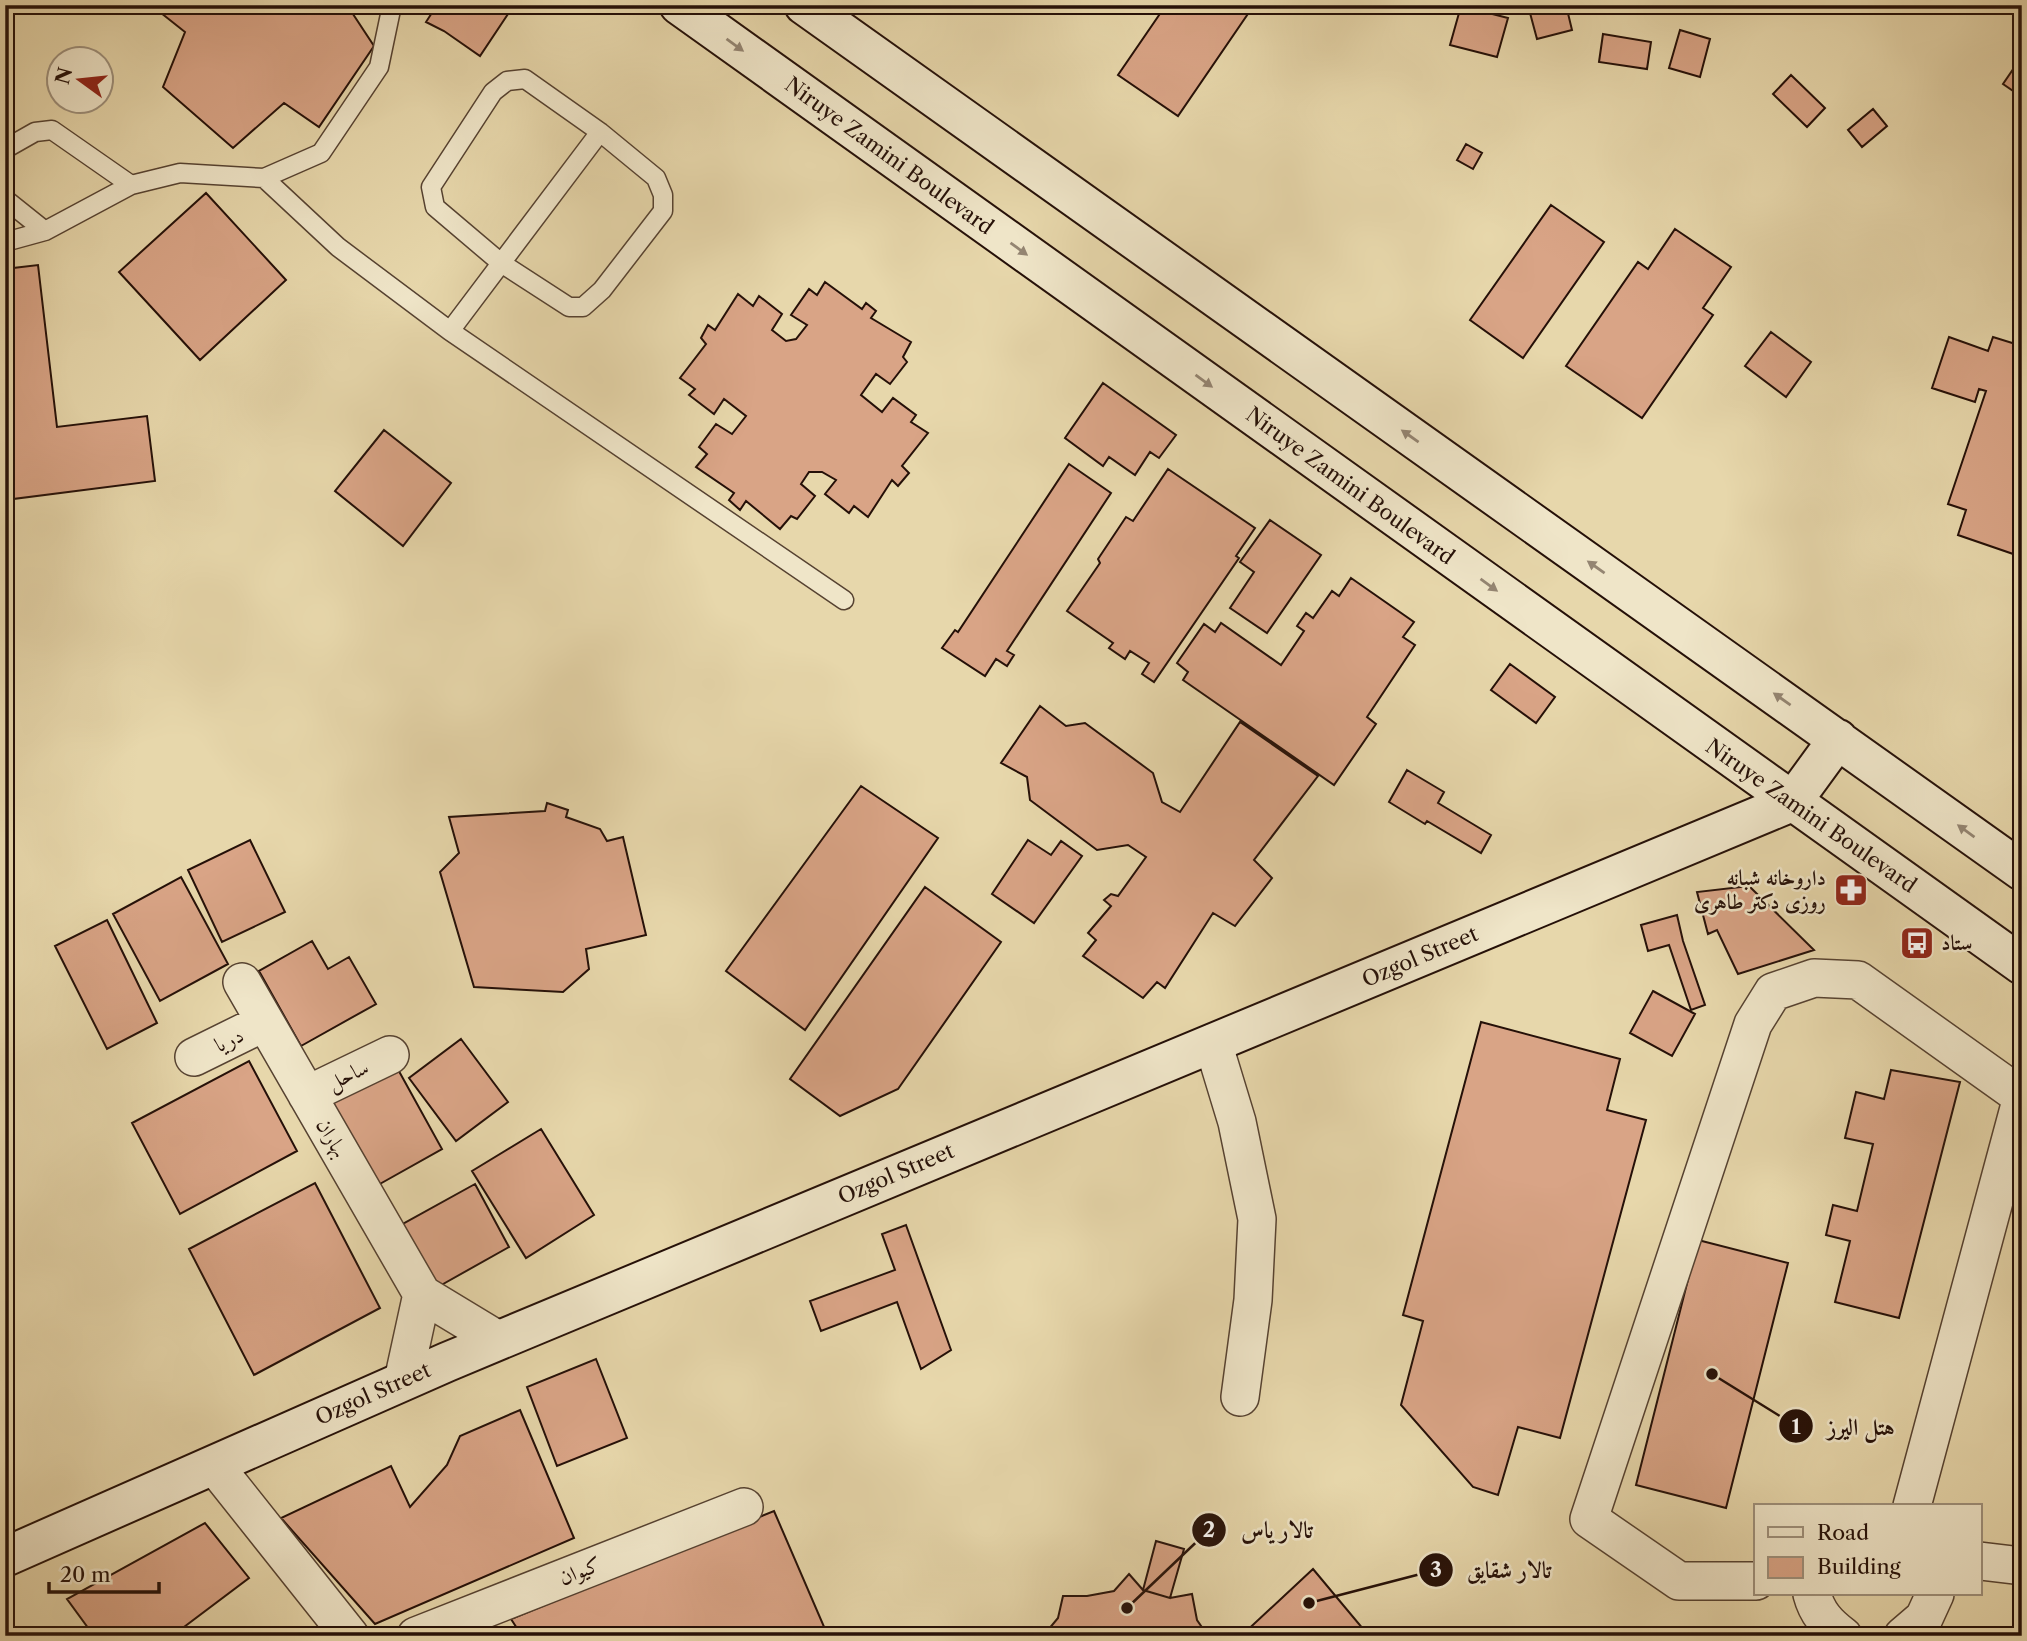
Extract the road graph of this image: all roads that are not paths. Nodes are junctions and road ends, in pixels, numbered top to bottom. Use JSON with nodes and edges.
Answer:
{"nodes":[{"id":1,"x":391,"y":5,"type":"edge"},
{"id":2,"x":680,"y":5,"type":"edge"},
{"id":3,"x":804,"y":5,"type":"edge"},
{"id":4,"x":600,"y":132,"type":"junction"},
{"id":5,"x":5,"y":149,"type":"edge"},
{"id":6,"x":264,"y":178,"type":"junction"},
{"id":7,"x":131,"y":185,"type":"junction"},
{"id":8,"x":5,"y":199,"type":"edge"},
{"id":9,"x":45,"y":231,"type":"junction"},
{"id":10,"x":5,"y":242,"type":"edge"},
{"id":11,"x":501,"y":262,"type":"junction"},
{"id":12,"x":450,"y":331,"type":"junction"},
{"id":13,"x":844,"y":600,"type":"dead end"},
{"id":14,"x":1838,"y":739,"type":"junction"},
{"id":15,"x":1792,"y":802,"type":"junction"},
{"id":16,"x":2022,"y":871,"type":"edge"},
{"id":17,"x":2022,"y":965,"type":"edge"},
{"id":18,"x":242,"y":982,"type":"dead end"},
{"id":19,"x":265,"y":1022,"type":"junction"},
{"id":20,"x":1213,"y":1043,"type":"junction"},
{"id":21,"x":390,"y":1055,"type":"dead end"},
{"id":22,"x":194,"y":1057,"type":"dead end"},
{"id":23,"x":307,"y":1095,"type":"junction"},
{"id":24,"x":2022,"y":1097,"type":"edge"},
{"id":25,"x":422,"y":1294,"type":"junction"},
{"id":26,"x":498,"y":1340,"type":"junction"},
{"id":27,"x":403,"y":1381,"type":"junction"},
{"id":28,"x":1240,"y":1397,"type":"dead end"},
{"id":29,"x":214,"y":1465,"type":"junction"},
{"id":30,"x":1913,"y":1504,"type":"edge"},
{"id":31,"x":744,"y":1507,"type":"dead end"},
{"id":32,"x":5,"y":1558,"type":"edge"},
{"id":33,"x":1982,"y":1561,"type":"edge"},
{"id":34,"x":2022,"y":1566,"type":"edge"},
{"id":35,"x":1754,"y":1581,"type":"edge"},
{"id":36,"x":1813,"y":1596,"type":"edge"},
{"id":37,"x":1934,"y":1596,"type":"edge"},
{"id":38,"x":350,"y":1636,"type":"edge"},
{"id":39,"x":416,"y":1636,"type":"edge"},
{"id":40,"x":1843,"y":1636,"type":"edge"},
{"id":41,"x":1903,"y":1636,"type":"edge"}],
"edges":[{"from":1,"to":6,"type":"lane"},
{"from":2,"to":15,"type":"main road","name":"Niruye Zamini Boulevard","one_way":true},
{"from":14,"to":3,"type":"main road","one_way":true},
{"from":4,"to":11,"type":"lane"},
{"from":4,"to":11,"type":"lane"},
{"from":4,"to":11,"type":"lane"},
{"from":5,"to":7,"type":"lane"},
{"from":6,"to":7,"type":"lane"},
{"from":6,"to":12,"type":"lane"},
{"from":7,"to":9,"type":"lane"},
{"from":8,"to":9,"type":"lane"},
{"from":9,"to":10,"type":"lane"},
{"from":11,"to":12,"type":"lane"},
{"from":12,"to":13,"type":"lane"},
{"from":14,"to":15,"type":"main road"},
{"from":16,"to":14,"type":"main road","one_way":true},
{"from":15,"to":17,"type":"main road","name":"Niruye Zamini Boulevard"},
{"from":15,"to":20,"type":"main road","name":"Ozgol Street"},
{"from":18,"to":19,"type":"street","name":"بهاران"},
{"from":19,"to":22,"type":"street","name":"دریا"},
{"from":19,"to":23,"type":"street","name":"بهاران"},
{"from":20,"to":26,"type":"main road","name":"Ozgol Street"},
{"from":20,"to":28,"type":"street"},
{"from":21,"to":23,"type":"street","name":"ساحل"},
{"from":23,"to":25,"type":"street","name":"بهاران"},
{"from":24,"to":30,"type":"street"},
{"from":24,"to":35,"type":"street"},
{"from":25,"to":26,"type":"street"},
{"from":25,"to":27,"type":"street"},
{"from":26,"to":27,"type":"main road","name":"Ozgol Street"},
{"from":27,"to":29,"type":"main road","name":"Ozgol Street"},
{"from":29,"to":32,"type":"main road","name":"Ozgol Street"},
{"from":29,"to":38,"type":"street"},
{"from":31,"to":39,"type":"street","name":"کیوان"},
{"from":33,"to":34,"type":"street"},
{"from":36,"to":40,"type":"street"},
{"from":37,"to":41,"type":"street"}]}
